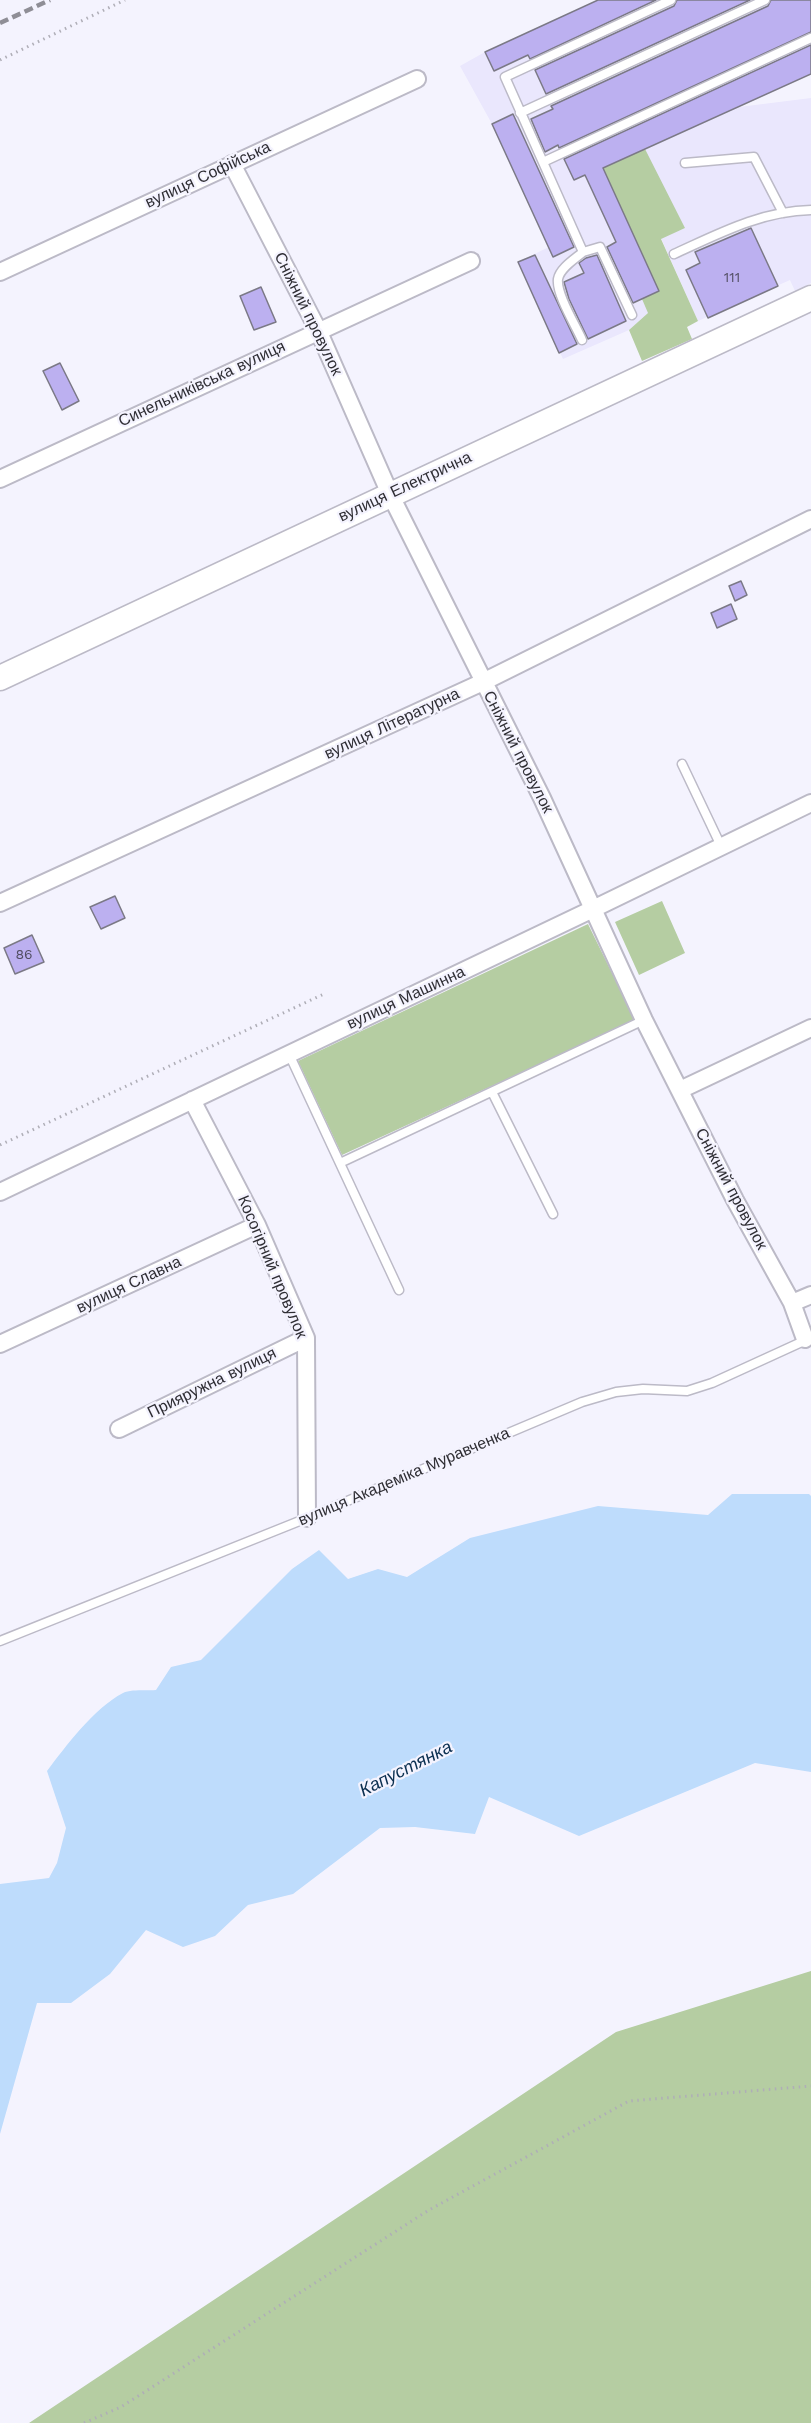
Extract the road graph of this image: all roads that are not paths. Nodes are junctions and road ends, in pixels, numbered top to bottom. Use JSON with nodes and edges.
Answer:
{"nodes":[{"id":1,"x":671,"y":0,"type":"edge"},
{"id":2,"x":765,"y":0,"type":"edge"},
{"id":3,"x":811,"y":38,"type":"edge"},
{"id":4,"x":417,"y":79,"type":"dead end"},
{"id":5,"x":520,"y":113,"type":"junction"},
{"id":6,"x":543,"y":162,"type":"junction"},
{"id":7,"x":685,"y":163,"type":"dead end"},
{"id":8,"x":232,"y":164,"type":"junction"},
{"id":9,"x":811,"y":210,"type":"edge"},
{"id":10,"x":783,"y":213,"type":"junction"},
{"id":11,"x":583,"y":252,"type":"junction"},
{"id":12,"x":674,"y":254,"type":"dead end"},
{"id":13,"x":471,"y":261,"type":"dead end"},
{"id":14,"x":0,"y":272,"type":"edge"},
{"id":15,"x":811,"y":298,"type":"edge"},
{"id":16,"x":632,"y":315,"type":"dead end"},
{"id":17,"x":318,"y":330,"type":"junction"},
{"id":18,"x":582,"y":340,"type":"dead end"},
{"id":19,"x":0,"y":479,"type":"edge"},
{"id":20,"x":390,"y":494,"type":"junction"},
{"id":21,"x":811,"y":519,"type":"edge"},
{"id":22,"x":0,"y":678,"type":"edge"},
{"id":23,"x":483,"y":682,"type":"junction"},
{"id":24,"x":682,"y":764,"type":"dead end"},
{"id":25,"x":811,"y":803,"type":"edge"},
{"id":26,"x":722,"y":846,"type":"junction"},
{"id":27,"x":0,"y":903,"type":"edge"},
{"id":28,"x":593,"y":909,"type":"junction"},
{"id":29,"x":644,"y":1020,"type":"junction"},
{"id":30,"x":811,"y":1028,"type":"edge"},
{"id":31,"x":288,"y":1053,"type":"junction"},
{"id":32,"x":680,"y":1090,"type":"junction"},
{"id":33,"x":492,"y":1092,"type":"junction"},
{"id":34,"x":192,"y":1100,"type":"junction"},
{"id":35,"x":340,"y":1163,"type":"junction"},
{"id":36,"x":0,"y":1192,"type":"edge"},
{"id":37,"x":553,"y":1214,"type":"dead end"},
{"id":38,"x":257,"y":1225,"type":"junction"},
{"id":39,"x":399,"y":1290,"type":"dead end"},
{"id":40,"x":811,"y":1295,"type":"edge"},
{"id":41,"x":792,"y":1303,"type":"junction"},
{"id":42,"x":306,"y":1338,"type":"junction"},
{"id":43,"x":808,"y":1342,"type":"edge"},
{"id":44,"x":0,"y":1344,"type":"edge"},
{"id":45,"x":119,"y":1429,"type":"dead end"},
{"id":46,"x":307,"y":1518,"type":"junction"},
{"id":47,"x":0,"y":1641,"type":"edge"}],
"edges":[{"from":1,"to":5,"type":"lane"},
{"from":2,"to":5,"type":"lane"},
{"from":3,"to":6,"type":"lane"},
{"from":4,"to":8,"type":"street","name":"вулиця Софійська"},
{"from":5,"to":6,"type":"lane"},
{"from":6,"to":11,"type":"lane"},
{"from":7,"to":10,"type":"lane"},
{"from":8,"to":14,"type":"street","name":"вулиця Софійська"},
{"from":8,"to":17,"type":"street","name":"Сніжний провулок"},
{"from":9,"to":10,"type":"lane"},
{"from":10,"to":12,"type":"lane"},
{"from":11,"to":16,"type":"lane"},
{"from":11,"to":18,"type":"lane"},
{"from":13,"to":17,"type":"street","name":"Синельниківська вулиця"},
{"from":15,"to":20,"type":"street","name":"вулиця Електрична"},
{"from":17,"to":19,"type":"street","name":"Синельниківська вулиця"},
{"from":17,"to":20,"type":"street","name":"Сніжний провулок"},
{"from":20,"to":22,"type":"street","name":"вулиця Електрична"},
{"from":20,"to":23,"type":"street","name":"Сніжний провулок"},
{"from":21,"to":23,"type":"street","name":"вулиця Літературна"},
{"from":23,"to":27,"type":"street","name":"вулиця Літературна"},
{"from":23,"to":28,"type":"street","name":"Сніжний провулок"},
{"from":24,"to":26,"type":"lane"},
{"from":25,"to":26,"type":"street","name":"вулиця Машинна"},
{"from":26,"to":28,"type":"street","name":"вулиця Машинна"},
{"from":28,"to":29,"type":"street","name":"Сніжний провулок"},
{"from":28,"to":31,"type":"street","name":"вулиця Машинна"},
{"from":29,"to":32,"type":"street","name":"Сніжний провулок"},
{"from":29,"to":33,"type":"lane"},
{"from":30,"to":32,"type":"street"},
{"from":31,"to":34,"type":"street","name":"вулиця Машинна"},
{"from":31,"to":35,"type":"lane"},
{"from":32,"to":41,"type":"street","name":"Сніжний провулок"},
{"from":33,"to":35,"type":"lane"},
{"from":33,"to":37,"type":"lane"},
{"from":34,"to":36,"type":"street","name":"вулиця Машинна"},
{"from":34,"to":38,"type":"street","name":"Косогірний провулок"},
{"from":35,"to":39,"type":"lane"},
{"from":38,"to":42,"type":"street","name":"Косогірний провулок"},
{"from":38,"to":44,"type":"street","name":"вулиця Славна"},
{"from":40,"to":41,"type":"street"},
{"from":41,"to":43,"type":"street","name":"Сніжний провулок"},
{"from":42,"to":45,"type":"street","name":"Прияружна вулиця"},
{"from":42,"to":46,"type":"street","name":"Косогірний провулок"},
{"from":43,"to":46,"type":"lane","name":"вулиця Академіка Муравченка"},
{"from":46,"to":47,"type":"lane","name":"вулиця Академіка Муравченка"}]}
